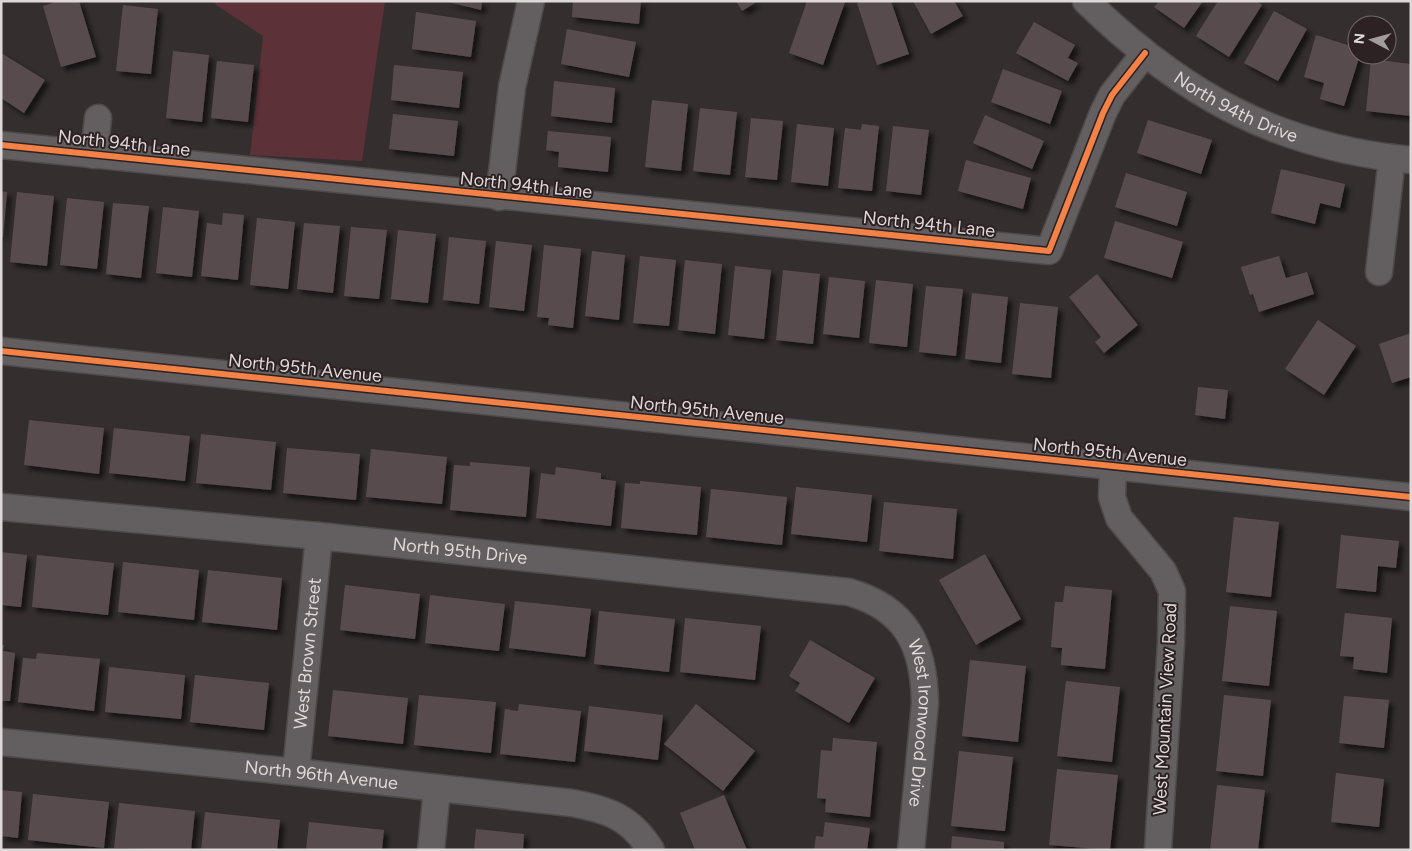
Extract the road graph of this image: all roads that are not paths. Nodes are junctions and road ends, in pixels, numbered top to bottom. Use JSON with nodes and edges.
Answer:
{"nodes":[{"id":1,"x":531,"y":1,"type":"edge"},
{"id":2,"x":1086,"y":1,"type":"edge"},
{"id":3,"x":1145,"y":53,"type":"junction"},
{"id":4,"x":98,"y":118,"type":"dead end"},
{"id":5,"x":1,"y":145,"type":"edge"},
{"id":6,"x":94,"y":155,"type":"junction"},
{"id":7,"x":1402,"y":159,"type":"edge"},
{"id":8,"x":499,"y":197,"type":"junction"},
{"id":9,"x":1379,"y":272,"type":"dead end"},
{"id":10,"x":1,"y":352,"type":"edge"},
{"id":11,"x":1113,"y":468,"type":"junction"},
{"id":12,"x":1411,"y":497,"type":"edge"},
{"id":13,"x":1,"y":506,"type":"edge"},
{"id":14,"x":319,"y":536,"type":"junction"},
{"id":15,"x":906,"y":630,"type":"joint"},
{"id":16,"x":1,"y":742,"type":"edge"},
{"id":17,"x":296,"y":772,"type":"junction"},
{"id":18,"x":437,"y":789,"type":"junction"},
{"id":19,"x":643,"y":840,"type":"edge"},
{"id":20,"x":431,"y":850,"type":"edge"},
{"id":21,"x":910,"y":850,"type":"edge"},
{"id":22,"x":1158,"y":850,"type":"edge"}],
"edges":[{"from":1,"to":8,"type":"street"},
{"from":2,"to":3,"type":"street","name":"North 94th Drive"},
{"from":3,"to":7,"type":"street","name":"North 94th Drive"},
{"from":3,"to":8,"type":"street","name":"North 94th Lane"},
{"from":4,"to":6,"type":"street","name":"North 94th Lane"},
{"from":5,"to":6,"type":"street","name":"North 94th Lane"},
{"from":6,"to":8,"type":"street","name":"North 94th Lane"},
{"from":7,"to":9,"type":"street"},
{"from":10,"to":11,"type":"street","name":"North 95th Avenue"},
{"from":11,"to":12,"type":"street","name":"North 95th Avenue"},
{"from":11,"to":22,"type":"street","name":"West Mountain View Road"},
{"from":13,"to":14,"type":"street","name":"North 95th Drive"},
{"from":14,"to":15,"type":"street","name":"North 95th Drive"},
{"from":14,"to":17,"type":"street","name":"West Brown Street"},
{"from":15,"to":21,"type":"street","name":"West Ironwood Drive"},
{"from":16,"to":17,"type":"street","name":"North 96th Avenue"},
{"from":17,"to":18,"type":"street","name":"North 96th Avenue"},
{"from":18,"to":19,"type":"street","name":"North 96th Avenue"},
{"from":18,"to":20,"type":"street"}]}
